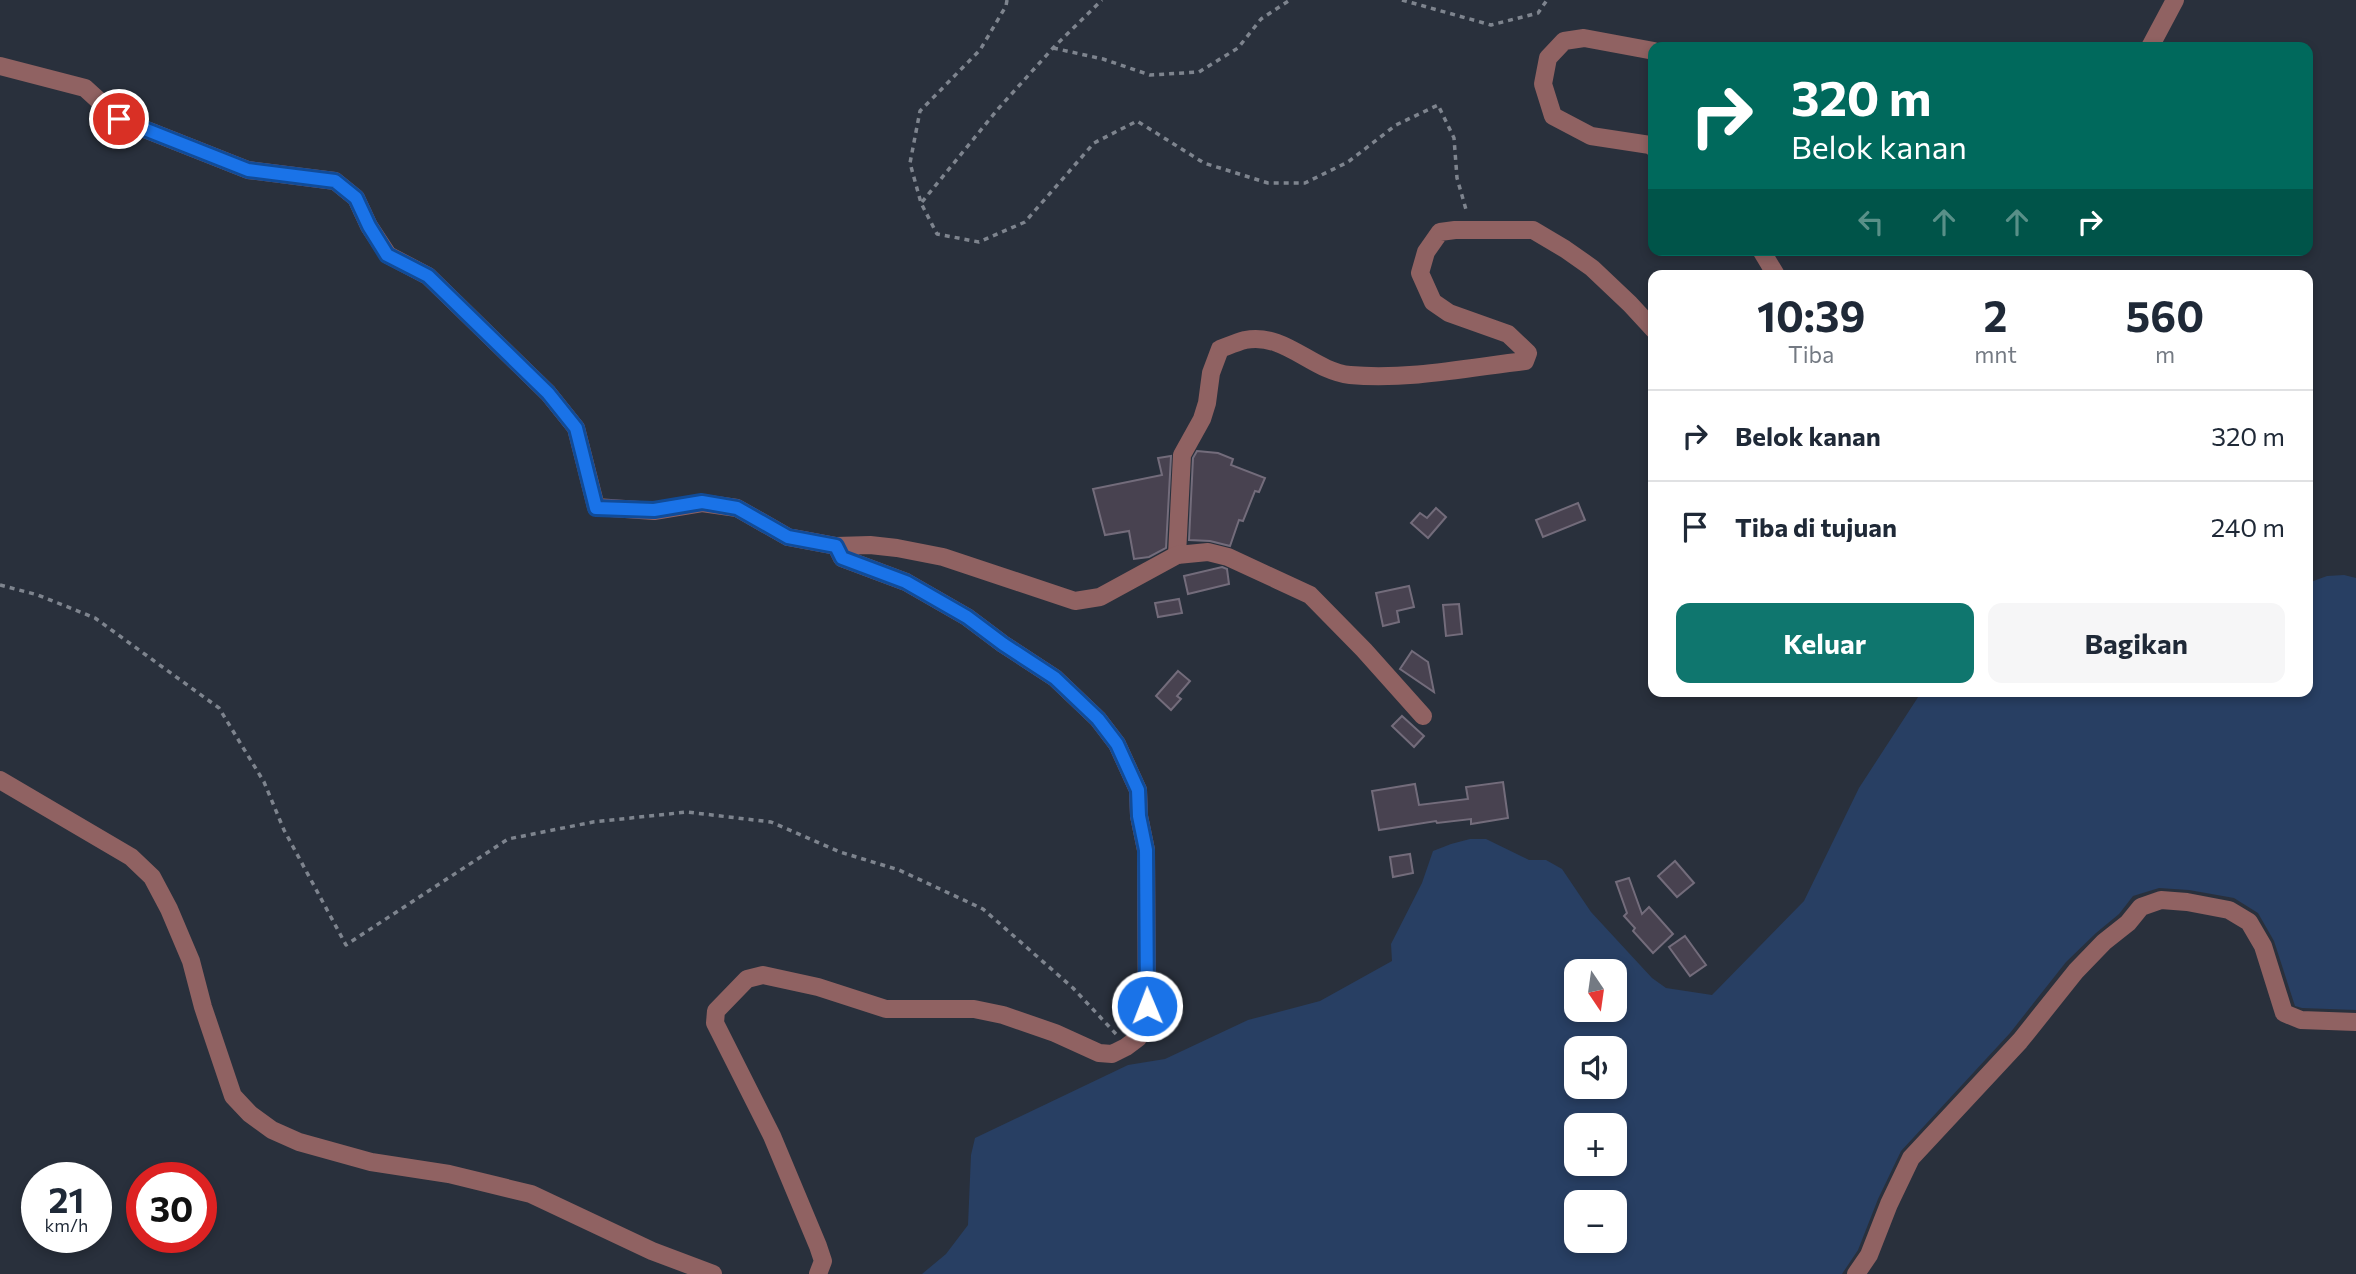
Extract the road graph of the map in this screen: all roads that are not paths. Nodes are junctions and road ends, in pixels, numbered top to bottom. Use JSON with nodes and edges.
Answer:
{"nodes":[{"id":1,"x":2175,"y":0,"type":"edge"},
{"id":2,"x":2153,"y":42,"type":"edge"},
{"id":3,"x":1648,"y":50,"type":"edge"},
{"id":4,"x":0,"y":66,"type":"edge"},
{"id":5,"x":1648,"y":145,"type":"edge"},
{"id":6,"x":1648,"y":324,"type":"edge"},
{"id":7,"x":836,"y":546,"type":"junction"},
{"id":8,"x":1177,"y":555,"type":"junction"},
{"id":9,"x":1423,"y":716,"type":"dead end"},
{"id":10,"x":0,"y":780,"type":"edge"},
{"id":11,"x":2356,"y":1022,"type":"edge"},
{"id":12,"x":713,"y":1274,"type":"edge"},
{"id":13,"x":818,"y":1274,"type":"edge"},
{"id":14,"x":1856,"y":1274,"type":"edge"}],
"edges":[{"from":1,"to":2,"type":"street"},
{"from":3,"to":5,"type":"street"},
{"from":4,"to":7,"type":"street"},
{"from":6,"to":8,"type":"street"},
{"from":7,"to":8,"type":"street"},
{"from":7,"to":13,"type":"street"},
{"from":8,"to":9,"type":"street"},
{"from":10,"to":12,"type":"street"},
{"from":11,"to":14,"type":"street"}]}
